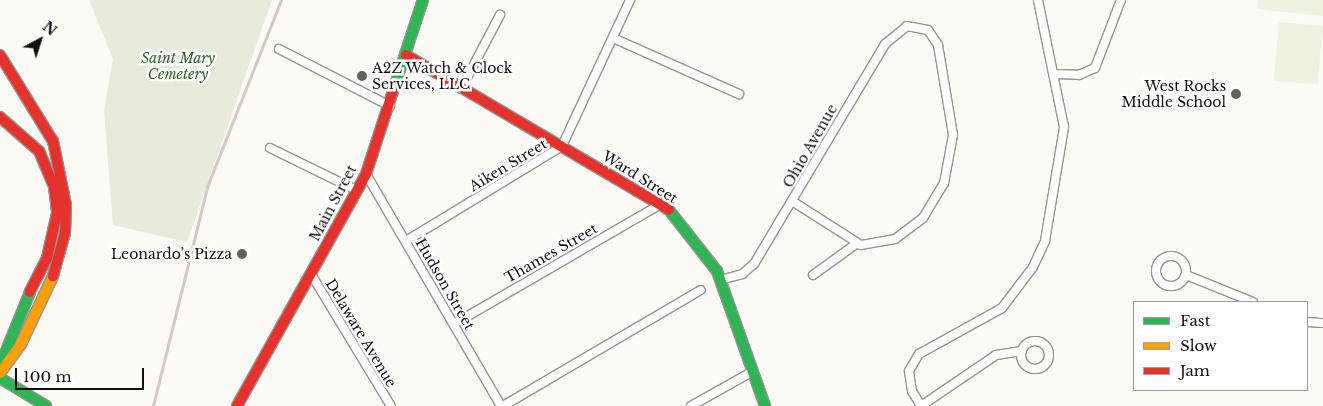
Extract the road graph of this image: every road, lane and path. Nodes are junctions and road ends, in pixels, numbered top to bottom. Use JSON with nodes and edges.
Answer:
{"nodes":[{"id":1,"x":423,"y":0,"type":"edge"},
{"id":2,"x":630,"y":0,"type":"edge"},
{"id":3,"x":1038,"y":0,"type":"edge"},
{"id":4,"x":1121,"y":0,"type":"edge"},
{"id":5,"x":500,"y":16,"type":"dead end"},
{"id":6,"x":613,"y":38,"type":"junction"},
{"id":7,"x":279,"y":48,"type":"dead end"},
{"id":8,"x":0,"y":55,"type":"edge"},
{"id":9,"x":406,"y":55,"type":"junction"},
{"id":10,"x":1055,"y":74,"type":"junction"},
{"id":11,"x":462,"y":89,"type":"junction"},
{"id":12,"x":739,"y":94,"type":"dead end"},
{"id":13,"x":390,"y":106,"type":"junction"},
{"id":14,"x":0,"y":117,"type":"edge"},
{"id":15,"x":562,"y":146,"type":"junction"},
{"id":16,"x":270,"y":148,"type":"dead end"},
{"id":17,"x":366,"y":174,"type":"junction"},
{"id":18,"x":356,"y":190,"type":"junction"},
{"id":19,"x":792,"y":202,"type":"junction"},
{"id":20,"x":661,"y":204,"type":"junction"},
{"id":21,"x":406,"y":241,"type":"junction"},
{"id":22,"x":856,"y":244,"type":"junction"},
{"id":23,"x":310,"y":274,"type":"junction"},
{"id":24,"x":813,"y":275,"type":"dead end"},
{"id":25,"x":1186,"y":275,"type":"junction"},
{"id":26,"x":720,"y":280,"type":"junction"},
{"id":27,"x":701,"y":290,"type":"dead end"},
{"id":28,"x":1251,"y":301,"type":"edge"},
{"id":29,"x":1308,"y":322,"type":"edge"},
{"id":30,"x":1323,"y":323,"type":"edge"},
{"id":31,"x":454,"y":324,"type":"junction"},
{"id":32,"x":1022,"y":352,"type":"dead end"},
{"id":33,"x":0,"y":366,"type":"edge"},
{"id":34,"x":753,"y":371,"type":"junction"},
{"id":35,"x":0,"y":373,"type":"edge"},
{"id":36,"x":0,"y":378,"type":"edge"},
{"id":37,"x":46,"y":406,"type":"edge"},
{"id":38,"x":237,"y":406,"type":"edge"},
{"id":39,"x":391,"y":406,"type":"edge"},
{"id":40,"x":502,"y":406,"type":"edge"},
{"id":41,"x":691,"y":406,"type":"edge"},
{"id":42,"x":765,"y":406,"type":"edge"},
{"id":43,"x":921,"y":406,"type":"edge"}],
"edges":[{"from":1,"to":9,"type":"main road","name":"Main Street"},
{"from":2,"to":6,"type":"street","name":"Aiken Street"},
{"from":3,"to":10,"type":"street"},
{"from":4,"to":10,"type":"street"},
{"from":5,"to":11,"type":"street"},
{"from":6,"to":12,"type":"street"},
{"from":6,"to":15,"type":"street","name":"Aiken Street"},
{"from":7,"to":13,"type":"street"},
{"from":8,"to":35,"type":"main road"},
{"from":9,"to":11,"type":"main road","name":"Ward Street"},
{"from":9,"to":13,"type":"main road","name":"Main Street"},
{"from":10,"to":43,"type":"street"},
{"from":11,"to":15,"type":"main road","name":"Ward Street"},
{"from":13,"to":17,"type":"main road","name":"Main Street"},
{"from":14,"to":33,"type":"main road"},
{"from":15,"to":20,"type":"main road","name":"Ward Street"},
{"from":15,"to":21,"type":"street","name":"Aiken Street"},
{"from":16,"to":18,"type":"street"},
{"from":17,"to":18,"type":"main road","name":"Main Street"},
{"from":17,"to":21,"type":"street","name":"Hudson Street"},
{"from":18,"to":23,"type":"main road","name":"Main Street"},
{"from":19,"to":22,"type":"street"},
{"from":19,"to":22,"type":"street","name":"Ohio Avenue"},
{"from":19,"to":26,"type":"street","name":"Ohio Avenue"},
{"from":20,"to":26,"type":"main road","name":"Ward Street"},
{"from":20,"to":31,"type":"street","name":"Thames Street"},
{"from":21,"to":31,"type":"street","name":"Hudson Street"},
{"from":22,"to":24,"type":"street"},
{"from":23,"to":38,"type":"main road","name":"Main Street"},
{"from":23,"to":39,"type":"street","name":"Delaware Avenue"},
{"from":25,"to":25,"type":"street"},
{"from":25,"to":28,"type":"street"},
{"from":26,"to":34,"type":"main road","name":"Ward Street"},
{"from":27,"to":40,"type":"street"},
{"from":29,"to":30,"type":"street"},
{"from":31,"to":40,"type":"street","name":"Hudson Street"},
{"from":32,"to":43,"type":"street"},
{"from":34,"to":41,"type":"street"},
{"from":34,"to":42,"type":"main road","name":"Ward Street"},
{"from":36,"to":37,"type":"main road"}]}
